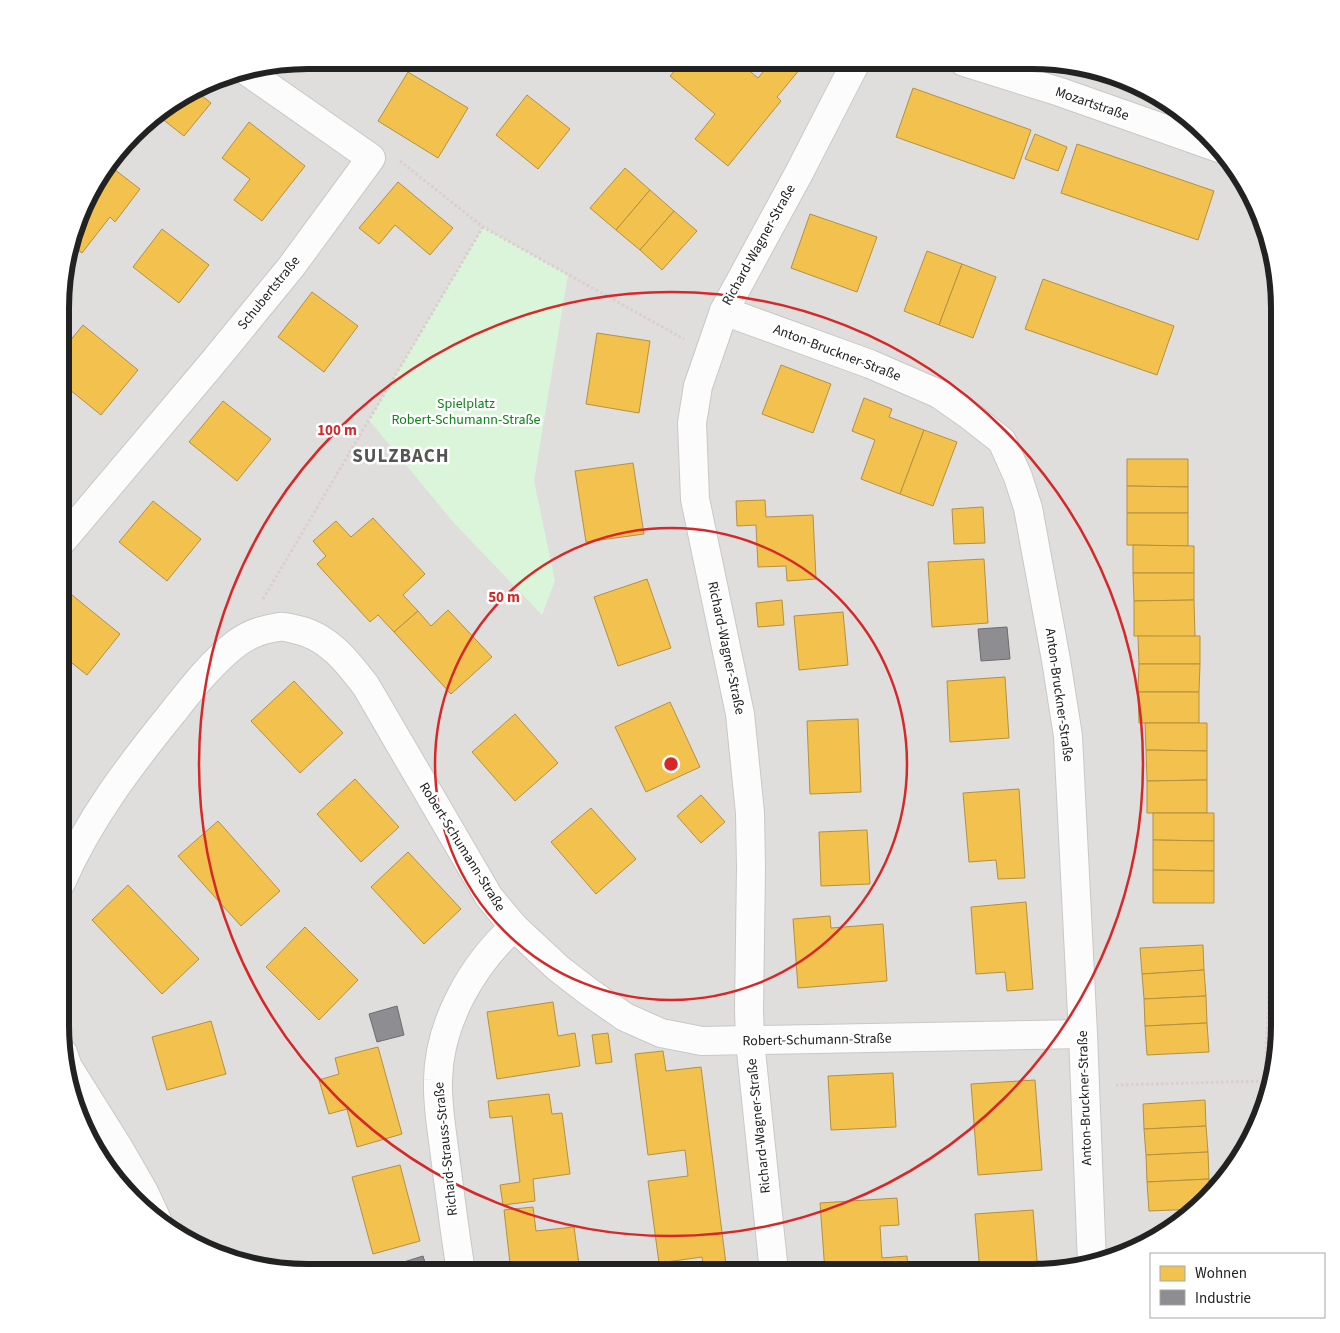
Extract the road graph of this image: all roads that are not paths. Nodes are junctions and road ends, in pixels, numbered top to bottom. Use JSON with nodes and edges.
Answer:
{"nodes":[{"id":1,"x":852,"y":69,"type":"edge"},
{"id":2,"x":986,"y":69,"type":"edge"},
{"id":3,"x":253,"y":75,"type":"edge"},
{"id":4,"x":1205,"y":143,"type":"edge"},
{"id":5,"x":724,"y":311,"type":"junction"},
{"id":6,"x":69,"y":533,"type":"edge"},
{"id":7,"x":69,"y":866,"type":"edge"},
{"id":8,"x":514,"y":927,"type":"junction"},
{"id":9,"x":1083,"y":1034,"type":"junction"},
{"id":10,"x":750,"y":1041,"type":"junction"},
{"id":11,"x":74,"y":1077,"type":"edge"},
{"id":12,"x":151,"y":1205,"type":"edge"},
{"id":13,"x":1092,"y":1257,"type":"edge"},
{"id":14,"x":460,"y":1264,"type":"edge"},
{"id":15,"x":773,"y":1264,"type":"edge"}],
"edges":[{"from":1,"to":5,"type":"street","name":"Richard-Wagner-Straße"},
{"from":2,"to":4,"type":"street","name":"Mozartstraße"},
{"from":3,"to":6,"type":"street","name":"Schubertstraße"},
{"from":5,"to":9,"type":"street","name":"Anton-Bruckner-Straße"},
{"from":5,"to":10,"type":"street","name":"Richard-Wagner-Straße"},
{"from":7,"to":8,"type":"street","name":"Robert-Schumann-Straße"},
{"from":8,"to":10,"type":"street","name":"Robert-Schumann-Straße"},
{"from":8,"to":14,"type":"street","name":"Richard-Strauss-Straße"},
{"from":9,"to":10,"type":"street","name":"Robert-Schumann-Straße"},
{"from":9,"to":13,"type":"street","name":"Anton-Bruckner-Straße"},
{"from":10,"to":15,"type":"street","name":"Richard-Wagner-Straße"},
{"from":11,"to":12,"type":"street"}]}
